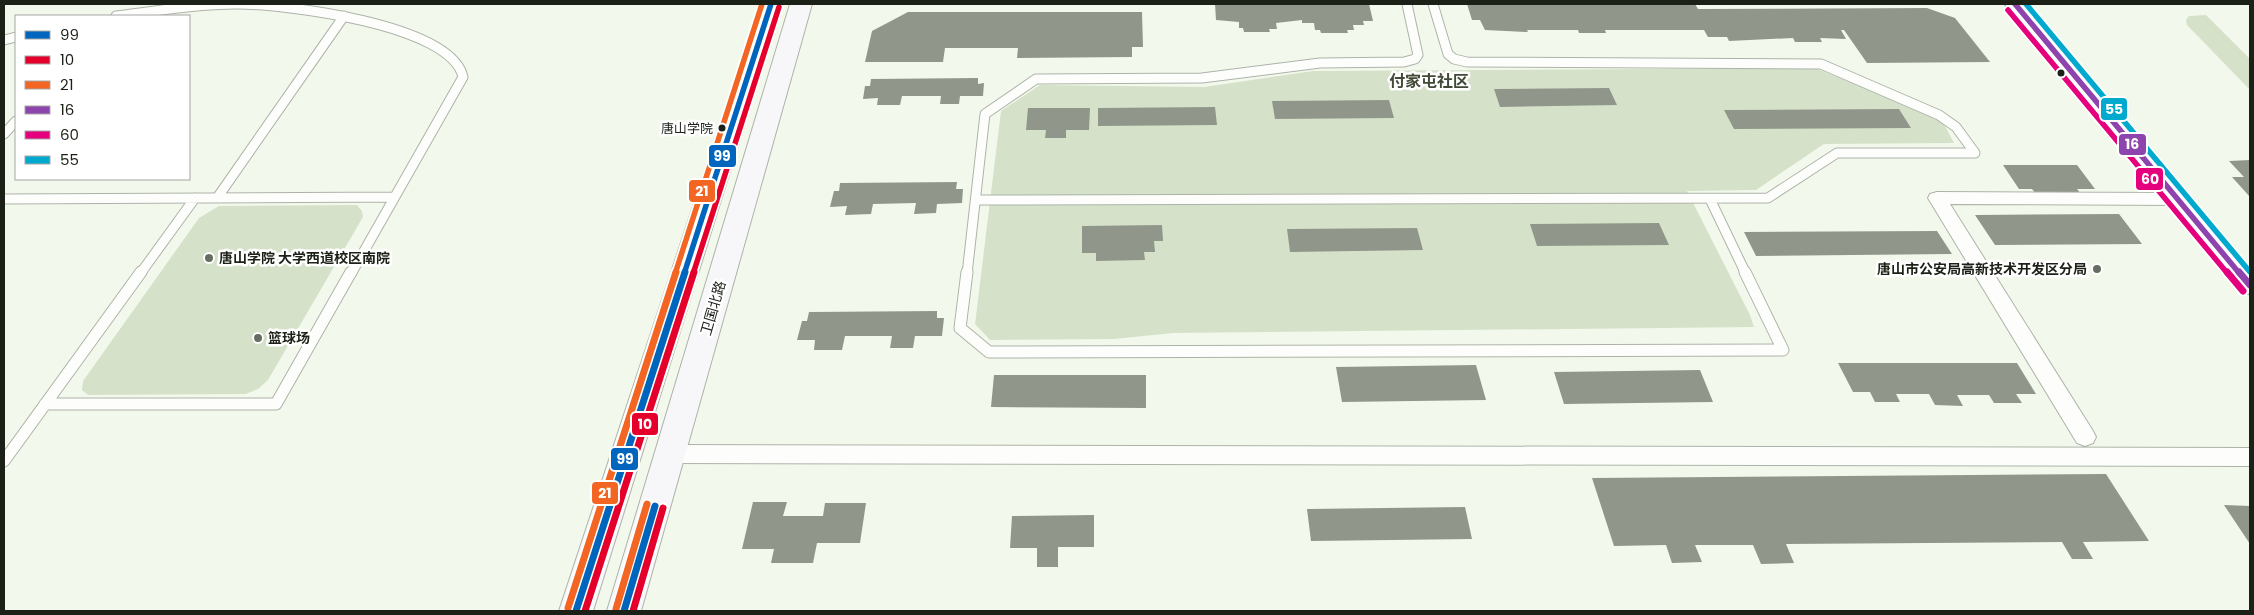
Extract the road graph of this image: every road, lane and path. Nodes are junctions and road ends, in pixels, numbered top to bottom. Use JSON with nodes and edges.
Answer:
{"nodes":[{"id":1,"x":238,"y":4,"type":"edge"},
{"id":2,"x":771,"y":4,"type":"edge"},
{"id":3,"x":801,"y":4,"type":"edge"},
{"id":4,"x":1407,"y":4,"type":"edge"},
{"id":5,"x":1433,"y":4,"type":"edge"},
{"id":6,"x":2016,"y":4,"type":"edge"},
{"id":7,"x":123,"y":15,"type":"edge"},
{"id":8,"x":344,"y":16,"type":"junction"},
{"id":9,"x":15,"y":121,"type":"edge"},
{"id":10,"x":4,"y":134,"type":"edge"},
{"id":11,"x":393,"y":197,"type":"junction"},
{"id":12,"x":4,"y":198,"type":"edge"},
{"id":13,"x":195,"y":198,"type":"junction"},
{"id":14,"x":217,"y":198,"type":"junction"},
{"id":15,"x":1710,"y":199,"type":"junction"},
{"id":16,"x":2179,"y":199,"type":"junction"},
{"id":17,"x":976,"y":200,"type":"junction"},
{"id":18,"x":2250,"y":286,"type":"edge"},
{"id":19,"x":45,"y":404,"type":"junction"},
{"id":20,"x":2085,"y":437,"type":"dead end"},
{"id":21,"x":670,"y":454,"type":"junction"},
{"id":22,"x":2250,"y":457,"type":"edge"},
{"id":23,"x":4,"y":461,"type":"edge"},
{"id":24,"x":576,"y":611,"type":"edge"},
{"id":25,"x":624,"y":611,"type":"edge"}],
"edges":[{"from":1,"to":7,"type":"lane"},
{"from":1,"to":8,"type":"lane"},
{"from":2,"to":24,"type":"main road"},
{"from":3,"to":21,"type":"main road","name":"卫国北路"},
{"from":4,"to":17,"type":"lane"},
{"from":5,"to":15,"type":"lane"},
{"from":6,"to":16,"type":"street"},
{"from":8,"to":11,"type":"lane"},
{"from":8,"to":14,"type":"lane"},
{"from":9,"to":10,"type":"lane"},
{"from":11,"to":14,"type":"lane"},
{"from":11,"to":19,"type":"lane"},
{"from":12,"to":13,"type":"lane"},
{"from":13,"to":14,"type":"lane"},
{"from":13,"to":19,"type":"lane"},
{"from":15,"to":17,"type":"lane"},
{"from":15,"to":17,"type":"lane"},
{"from":16,"to":18,"type":"street"},
{"from":16,"to":20,"type":"street"},
{"from":19,"to":23,"type":"lane"},
{"from":21,"to":22,"type":"street"},
{"from":21,"to":25,"type":"main road","name":"卫国北路"}]}
